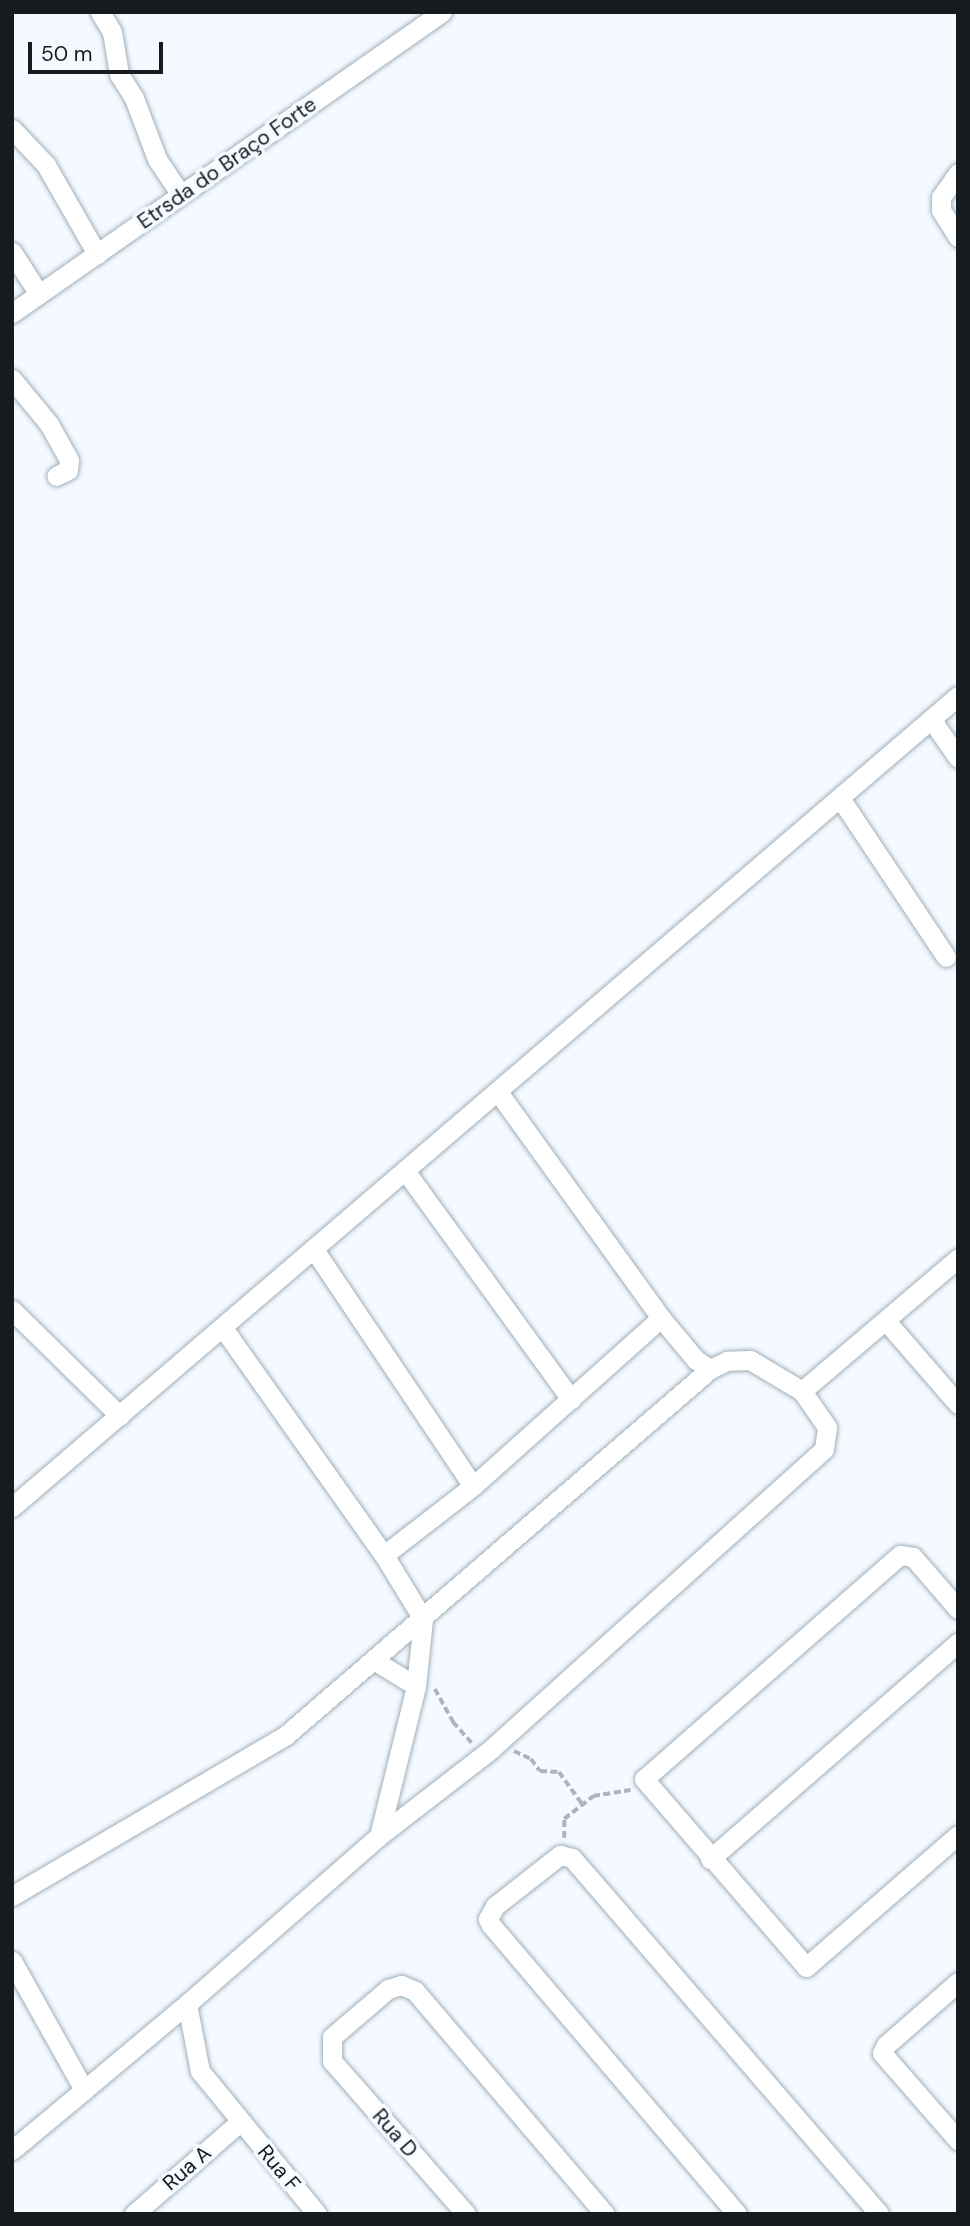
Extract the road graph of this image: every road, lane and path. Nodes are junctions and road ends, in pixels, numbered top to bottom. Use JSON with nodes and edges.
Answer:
{"nodes":[{"id":1,"x":100,"y":12,"type":"edge"},
{"id":2,"x":442,"y":12,"type":"edge"},
{"id":3,"x":12,"y":130,"type":"edge"},
{"id":4,"x":958,"y":173,"type":"edge"},
{"id":5,"x":181,"y":195,"type":"junction"},
{"id":6,"x":958,"y":237,"type":"edge"},
{"id":7,"x":12,"y":252,"type":"edge"},
{"id":8,"x":97,"y":254,"type":"junction"},
{"id":9,"x":39,"y":294,"type":"junction"},
{"id":10,"x":12,"y":313,"type":"edge"},
{"id":11,"x":12,"y":379,"type":"edge"},
{"id":12,"x":56,"y":476,"type":"dead end"},
{"id":13,"x":958,"y":696,"type":"edge"},
{"id":14,"x":931,"y":719,"type":"junction"},
{"id":15,"x":958,"y":758,"type":"edge"},
{"id":16,"x":840,"y":798,"type":"junction"},
{"id":17,"x":946,"y":957,"type":"dead end"},
{"id":18,"x":499,"y":1093,"type":"junction"},
{"id":19,"x":406,"y":1172,"type":"junction"},
{"id":20,"x":314,"y":1251,"type":"junction"},
{"id":21,"x":958,"y":1258,"type":"edge"},
{"id":22,"x":12,"y":1310,"type":"edge"},
{"id":23,"x":662,"y":1318,"type":"junction"},
{"id":24,"x":886,"y":1321,"type":"junction"},
{"id":25,"x":223,"y":1328,"type":"junction"},
{"id":26,"x":710,"y":1369,"type":"junction"},
{"id":27,"x":802,"y":1391,"type":"junction"},
{"id":28,"x":571,"y":1399,"type":"junction"},
{"id":29,"x":958,"y":1404,"type":"edge"},
{"id":30,"x":120,"y":1416,"type":"junction"},
{"id":31,"x":472,"y":1486,"type":"junction"},
{"id":32,"x":12,"y":1507,"type":"edge"},
{"id":33,"x":384,"y":1555,"type":"junction"},
{"id":34,"x":958,"y":1609,"type":"edge"},
{"id":35,"x":423,"y":1619,"type":"junction"},
{"id":36,"x":958,"y":1643,"type":"edge"},
{"id":37,"x":375,"y":1661,"type":"junction"},
{"id":38,"x":416,"y":1686,"type":"junction"},
{"id":39,"x":647,"y":1787,"type":"junction"},
{"id":40,"x":958,"y":1835,"type":"edge"},
{"id":41,"x":379,"y":1836,"type":"junction"},
{"id":42,"x":565,"y":1854,"type":"junction"},
{"id":43,"x":710,"y":1859,"type":"junction"},
{"id":44,"x":12,"y":1896,"type":"edge"},
{"id":45,"x":12,"y":1961,"type":"edge"},
{"id":46,"x":958,"y":1982,"type":"edge"},
{"id":47,"x":187,"y":2004,"type":"junction"},
{"id":48,"x":84,"y":2090,"type":"junction"},
{"id":49,"x":240,"y":2122,"type":"junction"},
{"id":50,"x":958,"y":2140,"type":"edge"},
{"id":51,"x":12,"y":2150,"type":"edge"},
{"id":52,"x":143,"y":2211,"type":"edge"},
{"id":53,"x":317,"y":2214,"type":"edge"},
{"id":54,"x":466,"y":2214,"type":"edge"},
{"id":55,"x":605,"y":2214,"type":"edge"},
{"id":56,"x":737,"y":2214,"type":"edge"},
{"id":57,"x":879,"y":2214,"type":"edge"}],
"edges":[{"from":1,"to":5,"type":"street"},
{"from":2,"to":5,"type":"street","name":"Etrsda do Braço Forte"},
{"from":3,"to":8,"type":"street"},
{"from":4,"to":6,"type":"street"},
{"from":5,"to":8,"type":"street","name":"Etrsda do Braço Forte"},
{"from":7,"to":9,"type":"street"},
{"from":8,"to":9,"type":"street","name":"Etrsda do Braço Forte"},
{"from":9,"to":10,"type":"street","name":"Etrsda do Braço Forte"},
{"from":11,"to":12,"type":"street"},
{"from":13,"to":14,"type":"street"},
{"from":14,"to":15,"type":"street"},
{"from":14,"to":16,"type":"street"},
{"from":16,"to":17,"type":"street"},
{"from":16,"to":18,"type":"street"},
{"from":18,"to":19,"type":"street"},
{"from":18,"to":23,"type":"street"},
{"from":19,"to":20,"type":"street"},
{"from":19,"to":28,"type":"street"},
{"from":20,"to":25,"type":"street"},
{"from":20,"to":31,"type":"street"},
{"from":21,"to":24,"type":"street"},
{"from":22,"to":30,"type":"street"},
{"from":23,"to":26,"type":"street"},
{"from":23,"to":28,"type":"street"},
{"from":24,"to":27,"type":"street"},
{"from":24,"to":29,"type":"street"},
{"from":25,"to":30,"type":"street"},
{"from":25,"to":33,"type":"street"},
{"from":26,"to":27,"type":"street"},
{"from":26,"to":35,"type":"street"},
{"from":27,"to":41,"type":"street"},
{"from":28,"to":31,"type":"street"},
{"from":30,"to":32,"type":"street"},
{"from":31,"to":33,"type":"street"},
{"from":33,"to":35,"type":"street"},
{"from":34,"to":39,"type":"street"},
{"from":35,"to":37,"type":"street"},
{"from":35,"to":38,"type":"street"},
{"from":36,"to":43,"type":"street"},
{"from":37,"to":38,"type":"street"},
{"from":37,"to":44,"type":"street"},
{"from":38,"to":41,"type":"street"},
{"from":39,"to":42,"type":"path"},
{"from":39,"to":43,"type":"street"},
{"from":40,"to":43,"type":"street"},
{"from":41,"to":47,"type":"street"},
{"from":42,"to":56,"type":"street"},
{"from":42,"to":57,"type":"street"},
{"from":45,"to":48,"type":"street"},
{"from":46,"to":50,"type":"street"},
{"from":47,"to":48,"type":"street"},
{"from":47,"to":49,"type":"street","name":"Rua F"},
{"from":48,"to":51,"type":"street"},
{"from":49,"to":52,"type":"street","name":"Rua A"},
{"from":49,"to":53,"type":"street","name":"Rua F"},
{"from":54,"to":55,"type":"street","name":"Rua D"}]}
